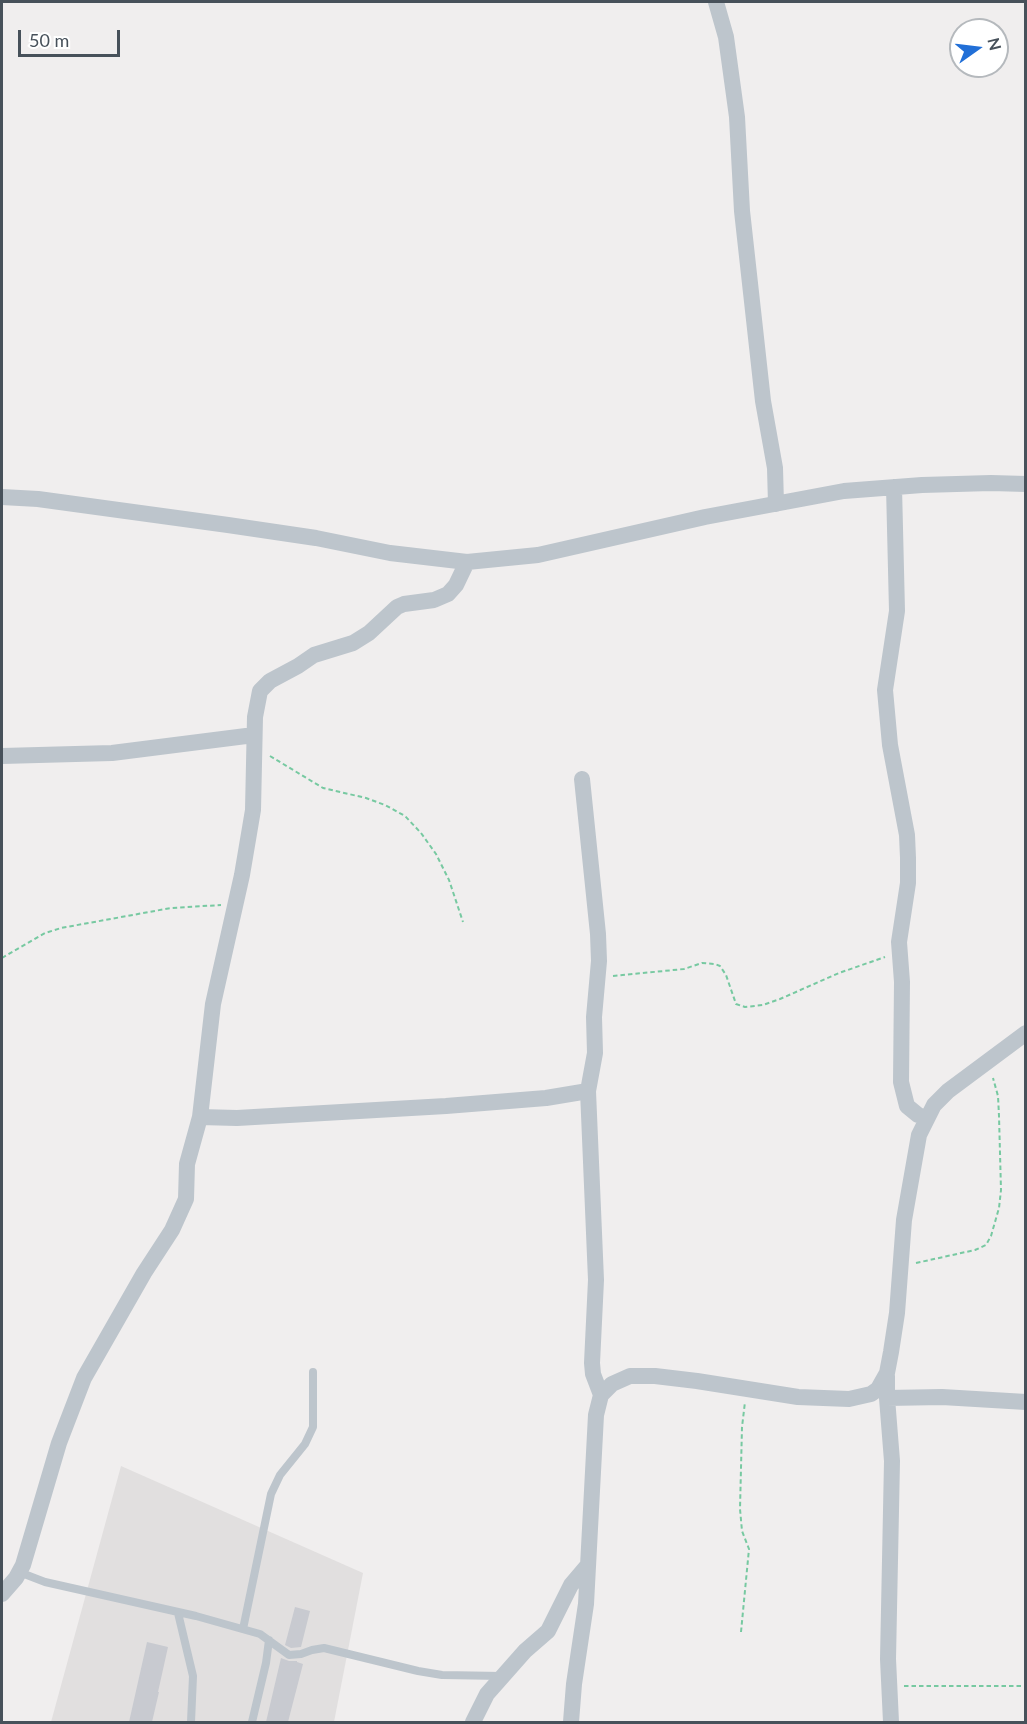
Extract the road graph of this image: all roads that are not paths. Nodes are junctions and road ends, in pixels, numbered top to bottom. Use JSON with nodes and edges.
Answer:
{"nodes":[{"id":1,"x":716,"y":2,"type":"edge"},
{"id":2,"x":1026,"y":484,"type":"edge"},
{"id":3,"x":894,"y":487,"type":"junction"},
{"id":4,"x":2,"y":497,"type":"edge"},
{"id":5,"x":776,"y":504,"type":"junction"},
{"id":6,"x":467,"y":562,"type":"junction"},
{"id":7,"x":254,"y":741,"type":"junction"},
{"id":8,"x":2,"y":756,"type":"edge"},
{"id":9,"x":582,"y":779,"type":"dead end"},
{"id":10,"x":1026,"y":1034,"type":"edge"},
{"id":11,"x":588,"y":1091,"type":"junction"},
{"id":12,"x":200,"y":1118,"type":"junction"},
{"id":13,"x":927,"y":1118,"type":"junction"},
{"id":14,"x":313,"y":1372,"type":"dead end"},
{"id":15,"x":887,"y":1372,"type":"junction"},
{"id":16,"x":601,"y":1395,"type":"junction"},
{"id":17,"x":887,"y":1398,"type":"junction"},
{"id":18,"x":1026,"y":1402,"type":"edge"},
{"id":19,"x":588,"y":1565,"type":"junction"},
{"id":20,"x":20,"y":1572,"type":"junction"},
{"id":21,"x":2,"y":1594,"type":"edge"},
{"id":22,"x":178,"y":1613,"type":"junction"},
{"id":23,"x":243,"y":1629,"type":"junction"},
{"id":24,"x":268,"y":1640,"type":"junction"},
{"id":25,"x":503,"y":1676,"type":"junction"},
{"id":26,"x":191,"y":1722,"type":"edge"},
{"id":27,"x":252,"y":1722,"type":"edge"},
{"id":28,"x":473,"y":1722,"type":"edge"},
{"id":29,"x":571,"y":1722,"type":"edge"},
{"id":30,"x":891,"y":1722,"type":"edge"}],
"edges":[{"from":1,"to":5,"type":"street"},
{"from":2,"to":3,"type":"street"},
{"from":3,"to":5,"type":"street"},
{"from":3,"to":13,"type":"street"},
{"from":4,"to":6,"type":"street"},
{"from":5,"to":6,"type":"street"},
{"from":6,"to":7,"type":"street"},
{"from":7,"to":8,"type":"street"},
{"from":7,"to":12,"type":"street"},
{"from":9,"to":11,"type":"street"},
{"from":10,"to":13,"type":"street"},
{"from":11,"to":12,"type":"street"},
{"from":11,"to":16,"type":"street"},
{"from":12,"to":20,"type":"street"},
{"from":13,"to":15,"type":"street"},
{"from":14,"to":23,"type":"lane"},
{"from":15,"to":16,"type":"street"},
{"from":15,"to":17,"type":"street"},
{"from":16,"to":19,"type":"street"},
{"from":17,"to":18,"type":"street"},
{"from":17,"to":30,"type":"street"},
{"from":19,"to":25,"type":"street"},
{"from":19,"to":29,"type":"street"},
{"from":20,"to":21,"type":"street"},
{"from":20,"to":22,"type":"lane"},
{"from":22,"to":23,"type":"lane"},
{"from":22,"to":26,"type":"lane"},
{"from":23,"to":24,"type":"lane"},
{"from":24,"to":25,"type":"lane"},
{"from":24,"to":27,"type":"lane"},
{"from":25,"to":28,"type":"street"}]}
